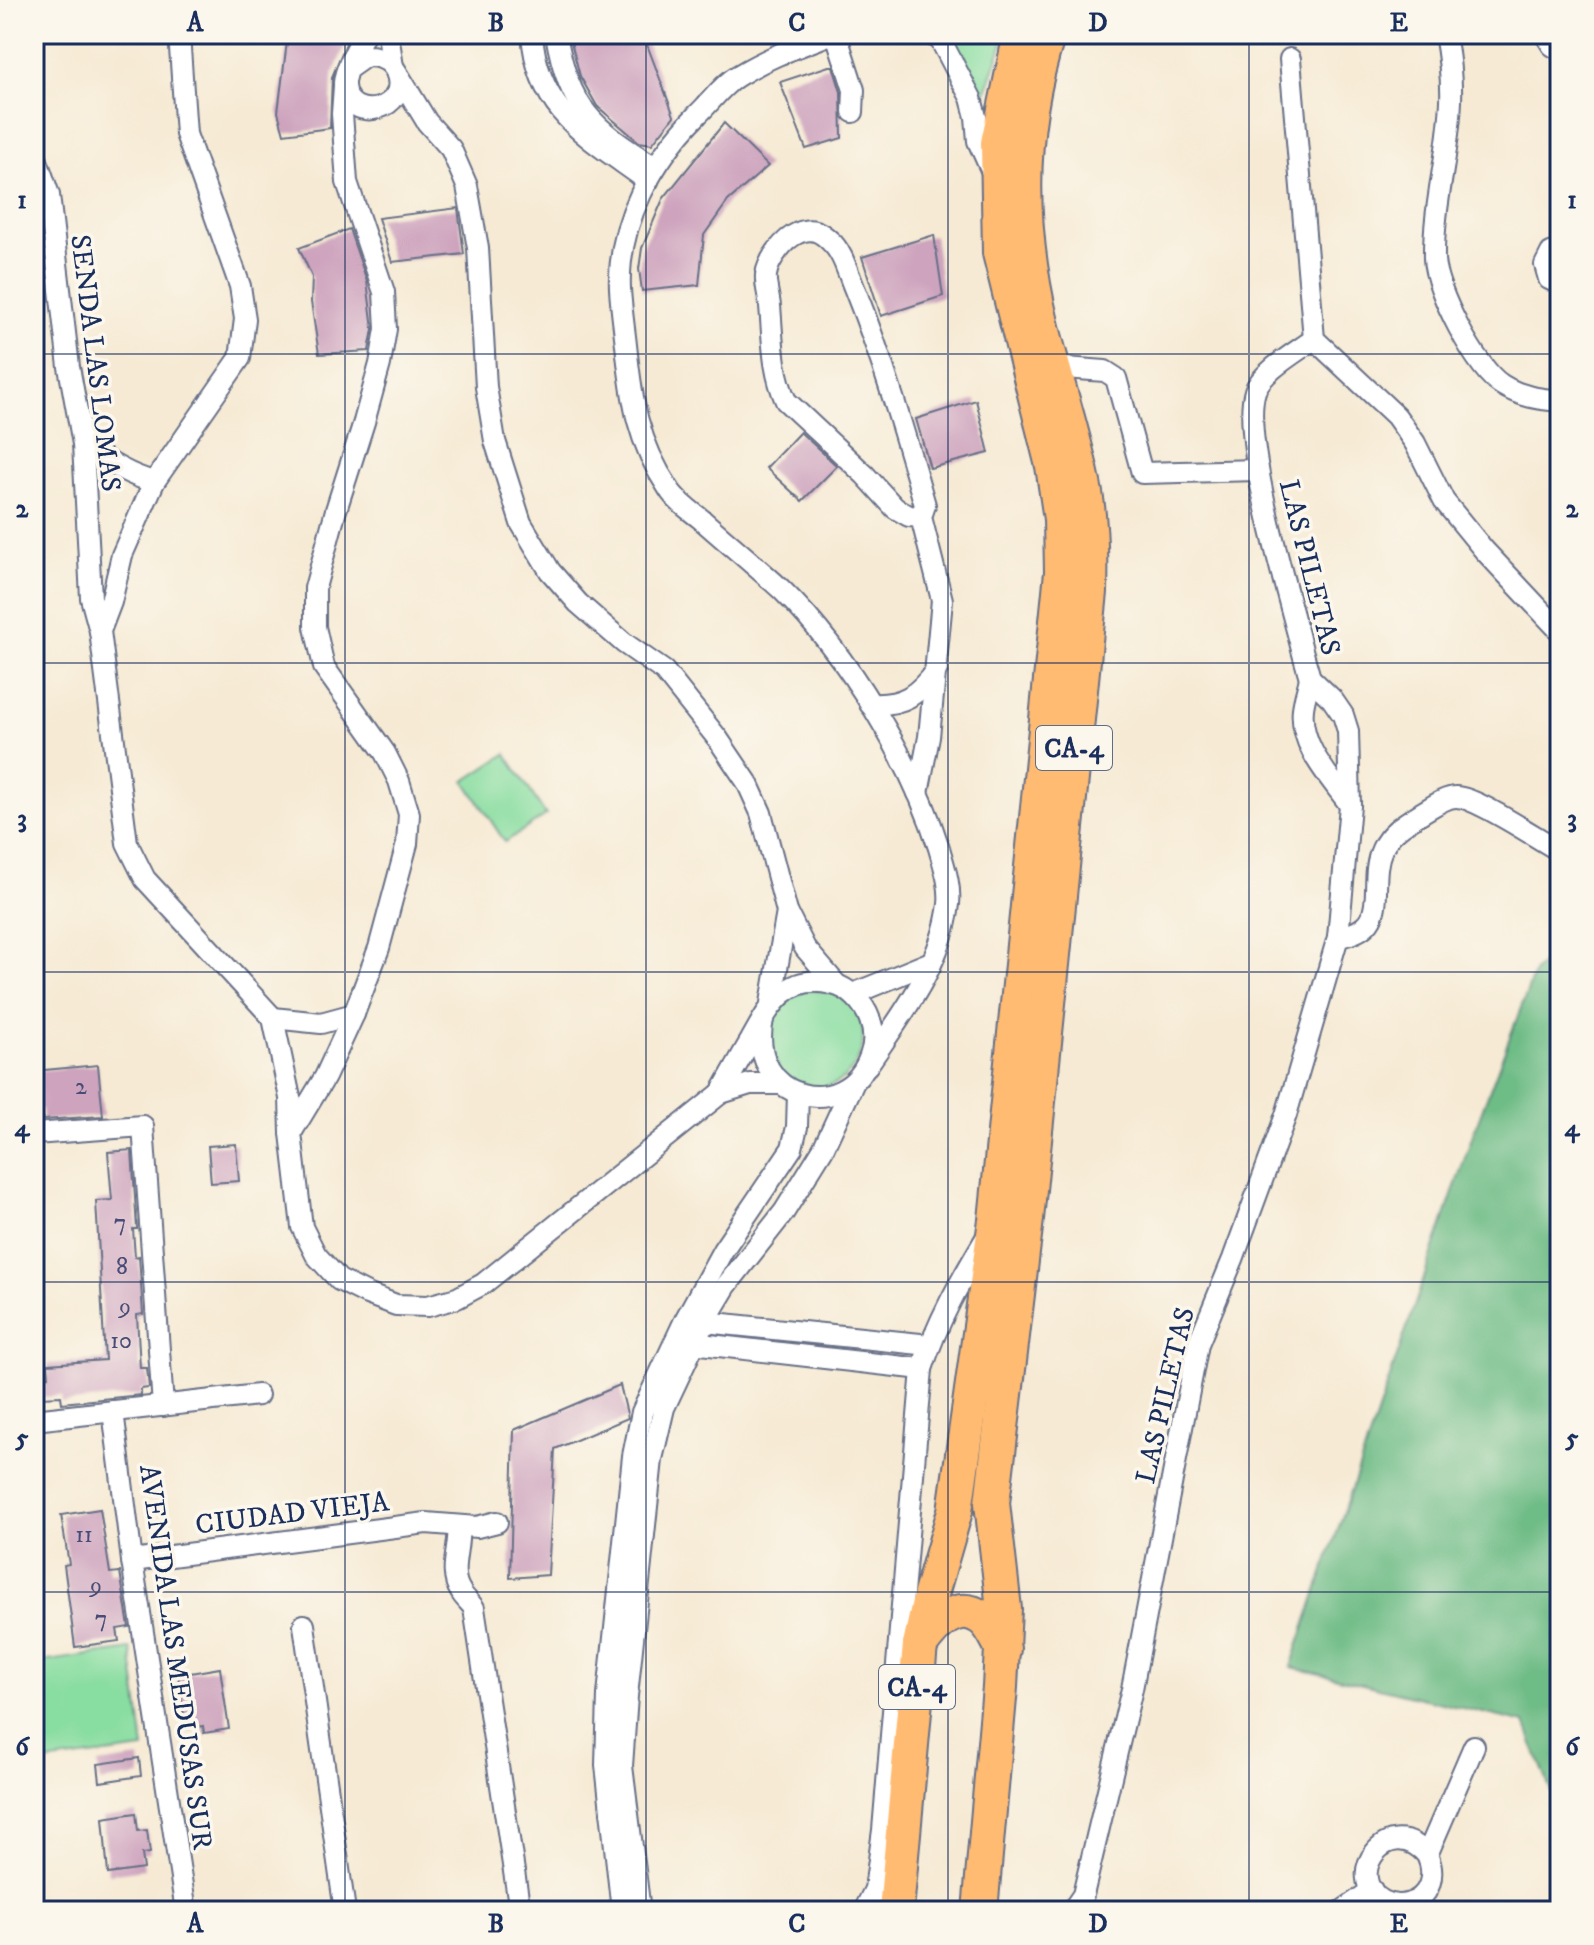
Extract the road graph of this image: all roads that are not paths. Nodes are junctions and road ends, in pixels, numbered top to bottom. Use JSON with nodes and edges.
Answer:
{"nodes":[{"id":1,"x":179,"y":34,"type":"edge"},
{"id":2,"x":364,"y":34,"type":"edge"},
{"id":3,"x":388,"y":34,"type":"edge"},
{"id":4,"x":532,"y":34,"type":"edge"},
{"id":5,"x":556,"y":34,"type":"edge"},
{"id":6,"x":834,"y":34,"type":"edge"},
{"id":7,"x":930,"y":34,"type":"edge"},
{"id":8,"x":1021,"y":34,"type":"edge"},
{"id":9,"x":1048,"y":34,"type":"edge"},
{"id":10,"x":1445,"y":34,"type":"edge"},
{"id":11,"x":1545,"y":34,"type":"edge"},
{"id":12,"x":1560,"y":50,"type":"edge"},
{"id":13,"x":1290,"y":59,"type":"dead end"},
{"id":14,"x":395,"y":69,"type":"junction"},
{"id":15,"x":346,"y":77,"type":"junction"},
{"id":16,"x":380,"y":109,"type":"junction"},
{"id":17,"x":853,"y":112,"type":"dead end"},
{"id":18,"x":427,"y":122,"type":"junction"},
{"id":19,"x":345,"y":148,"type":"junction"},
{"id":20,"x":34,"y":152,"type":"edge"},
{"id":21,"x":652,"y":174,"type":"junction"},
{"id":22,"x":998,"y":185,"type":"junction"},
{"id":23,"x":1560,"y":250,"type":"edge"},
{"id":24,"x":1560,"y":284,"type":"edge"},
{"id":25,"x":1314,"y":339,"type":"junction"},
{"id":26,"x":1052,"y":367,"type":"junction"},
{"id":27,"x":1560,"y":401,"type":"edge"},
{"id":28,"x":83,"y":444,"type":"junction"},
{"id":29,"x":1258,"y":470,"type":"junction"},
{"id":30,"x":154,"y":482,"type":"junction"},
{"id":31,"x":921,"y":517,"type":"junction"},
{"id":32,"x":100,"y":631,"type":"junction"},
{"id":33,"x":1560,"y":631,"type":"edge"},
{"id":34,"x":937,"y":669,"type":"junction"},
{"id":35,"x":1310,"y":678,"type":"junction"},
{"id":36,"x":870,"y":704,"type":"junction"},
{"id":37,"x":918,"y":793,"type":"junction"},
{"id":38,"x":1350,"y":805,"type":"junction"},
{"id":39,"x":1560,"y":851,"type":"edge"},
{"id":40,"x":787,"y":912,"type":"junction"},
{"id":41,"x":1338,"y":937,"type":"junction"},
{"id":42,"x":931,"y":962,"type":"junction"},
{"id":43,"x":844,"y":989,"type":"junction"},
{"id":44,"x":767,"y":1011,"type":"junction"},
{"id":45,"x":354,"y":1014,"type":"junction"},
{"id":46,"x":273,"y":1018,"type":"junction"},
{"id":47,"x":860,"y":1074,"type":"junction"},
{"id":48,"x":790,"y":1088,"type":"junction"},
{"id":49,"x":721,"y":1093,"type":"junction"},
{"id":50,"x":291,"y":1133,"type":"junction"},
{"id":51,"x":34,"y":1134,"type":"edge"},
{"id":52,"x":996,"y":1220,"type":"junction"},
{"id":53,"x":695,"y":1320,"type":"junction"},
{"id":54,"x":684,"y":1342,"type":"junction"},
{"id":55,"x":930,"y":1345,"type":"junction"},
{"id":56,"x":922,"y":1369,"type":"junction"},
{"id":57,"x":258,"y":1395,"type":"dead end"},
{"id":58,"x":163,"y":1406,"type":"junction"},
{"id":59,"x":113,"y":1411,"type":"junction"},
{"id":60,"x":34,"y":1420,"type":"edge"},
{"id":61,"x":497,"y":1522,"type":"dead end"},
{"id":62,"x":458,"y":1526,"type":"junction"},
{"id":63,"x":132,"y":1561,"type":"junction"},
{"id":64,"x":304,"y":1625,"type":"dead end"},
{"id":65,"x":920,"y":1645,"type":"junction"},
{"id":66,"x":1003,"y":1649,"type":"junction"},
{"id":67,"x":895,"y":1679,"type":"junction"},
{"id":68,"x":914,"y":1730,"type":"junction"},
{"id":69,"x":1474,"y":1746,"type":"dead end"},
{"id":70,"x":1427,"y":1855,"type":"junction"},
{"id":71,"x":1372,"y":1890,"type":"junction"},
{"id":72,"x":893,"y":1904,"type":"edge"},
{"id":73,"x":1428,"y":1904,"type":"edge"},
{"id":74,"x":1082,"y":1906,"type":"edge"},
{"id":75,"x":1396,"y":1908,"type":"edge"},
{"id":76,"x":186,"y":1911,"type":"edge"},
{"id":77,"x":345,"y":1911,"type":"edge"},
{"id":78,"x":520,"y":1911,"type":"edge"},
{"id":79,"x":622,"y":1911,"type":"edge"},
{"id":80,"x":640,"y":1911,"type":"edge"},
{"id":81,"x":864,"y":1911,"type":"edge"},
{"id":82,"x":980,"y":1911,"type":"edge"},
{"id":83,"x":1342,"y":1911,"type":"edge"}],
"edges":[{"from":1,"to":30,"type":"street"},
{"from":2,"to":15,"type":"street"},
{"from":3,"to":14,"type":"street"},
{"from":4,"to":21,"type":"street"},
{"from":5,"to":21,"type":"street"},
{"from":6,"to":17,"type":"street"},
{"from":6,"to":21,"type":"street"},
{"from":7,"to":22,"type":"street"},
{"from":8,"to":22,"type":"highway","number":"CA-4"},
{"from":9,"to":26,"type":"highway","number":"CA-4"},
{"from":10,"to":27,"type":"street"},
{"from":11,"to":12,"type":"street"},
{"from":13,"to":25,"type":"street"},
{"from":14,"to":15,"type":"street"},
{"from":14,"to":16,"type":"street"},
{"from":14,"to":18,"type":"street"},
{"from":15,"to":16,"type":"street"},
{"from":15,"to":19,"type":"street"},
{"from":16,"to":18,"type":"street"},
{"from":16,"to":19,"type":"street"},
{"from":18,"to":40,"type":"street"},
{"from":19,"to":45,"type":"street"},
{"from":20,"to":28,"type":"street","name":"SENDA LAS LOMAS"},
{"from":21,"to":36,"type":"street"},
{"from":22,"to":52,"type":"highway","number":"CA-4"},
{"from":23,"to":24,"type":"street"},
{"from":25,"to":29,"type":"street","name":"LAS PILETAS"},
{"from":25,"to":33,"type":"street"},
{"from":26,"to":29,"type":"street"},
{"from":26,"to":66,"type":"highway","number":"CA-4"},
{"from":28,"to":30,"type":"street"},
{"from":28,"to":32,"type":"street","name":"SENDA LAS LOMAS"},
{"from":29,"to":35,"type":"street","name":"LAS PILETAS"},
{"from":30,"to":32,"type":"street"},
{"from":31,"to":31,"type":"street"},
{"from":31,"to":34,"type":"street"},
{"from":32,"to":46,"type":"street","name":"SENDA LAS LOMAS"},
{"from":34,"to":36,"type":"street"},
{"from":34,"to":37,"type":"street"},
{"from":35,"to":38,"type":"street","name":"LAS PILETAS"},
{"from":35,"to":38,"type":"street","name":"LAS PILETAS"},
{"from":36,"to":37,"type":"street"},
{"from":37,"to":42,"type":"street"},
{"from":38,"to":41,"type":"street","name":"LAS PILETAS"},
{"from":39,"to":41,"type":"street"},
{"from":40,"to":43,"type":"street"},
{"from":40,"to":44,"type":"street"},
{"from":41,"to":74,"type":"street","name":"LAS PILETAS"},
{"from":42,"to":43,"type":"street"},
{"from":42,"to":47,"type":"street"},
{"from":43,"to":44,"type":"street"},
{"from":43,"to":47,"type":"street"},
{"from":44,"to":48,"type":"street"},
{"from":44,"to":49,"type":"street"},
{"from":45,"to":46,"type":"street"},
{"from":45,"to":50,"type":"street"},
{"from":46,"to":50,"type":"street"},
{"from":47,"to":48,"type":"street"},
{"from":47,"to":53,"type":"street"},
{"from":48,"to":49,"type":"street"},
{"from":48,"to":53,"type":"street"},
{"from":49,"to":50,"type":"street"},
{"from":51,"to":58,"type":"street"},
{"from":52,"to":55,"type":"street"},
{"from":52,"to":65,"type":"highway","number":"CA-4"},
{"from":53,"to":54,"type":"street"},
{"from":53,"to":55,"type":"street"},
{"from":54,"to":56,"type":"street"},
{"from":54,"to":79,"type":"street"},
{"from":54,"to":80,"type":"street"},
{"from":55,"to":56,"type":"street"},
{"from":56,"to":67,"type":"street"},
{"from":57,"to":58,"type":"street"},
{"from":58,"to":59,"type":"street"},
{"from":59,"to":60,"type":"street"},
{"from":59,"to":63,"type":"street","name":"AVENIDA LAS MEDUSAS SUR"},
{"from":61,"to":62,"type":"street","name":"CIUDAD VIEJA"},
{"from":62,"to":63,"type":"street","name":"CIUDAD VIEJA"},
{"from":62,"to":78,"type":"street"},
{"from":63,"to":76,"type":"street","name":"AVENIDA LAS MEDUSAS SUR"},
{"from":64,"to":77,"type":"street"},
{"from":65,"to":66,"type":"highway"},
{"from":65,"to":68,"type":"highway","number":"CA-4"},
{"from":66,"to":82,"type":"highway","number":"CA-4"},
{"from":67,"to":68,"type":"highway"},
{"from":67,"to":81,"type":"street"},
{"from":68,"to":72,"type":"highway","number":"CA-4"},
{"from":69,"to":70,"type":"street"},
{"from":70,"to":71,"type":"street"},
{"from":70,"to":73,"type":"street"},
{"from":71,"to":75,"type":"street"},
{"from":71,"to":83,"type":"street"},
{"from":73,"to":75,"type":"street"}]}
